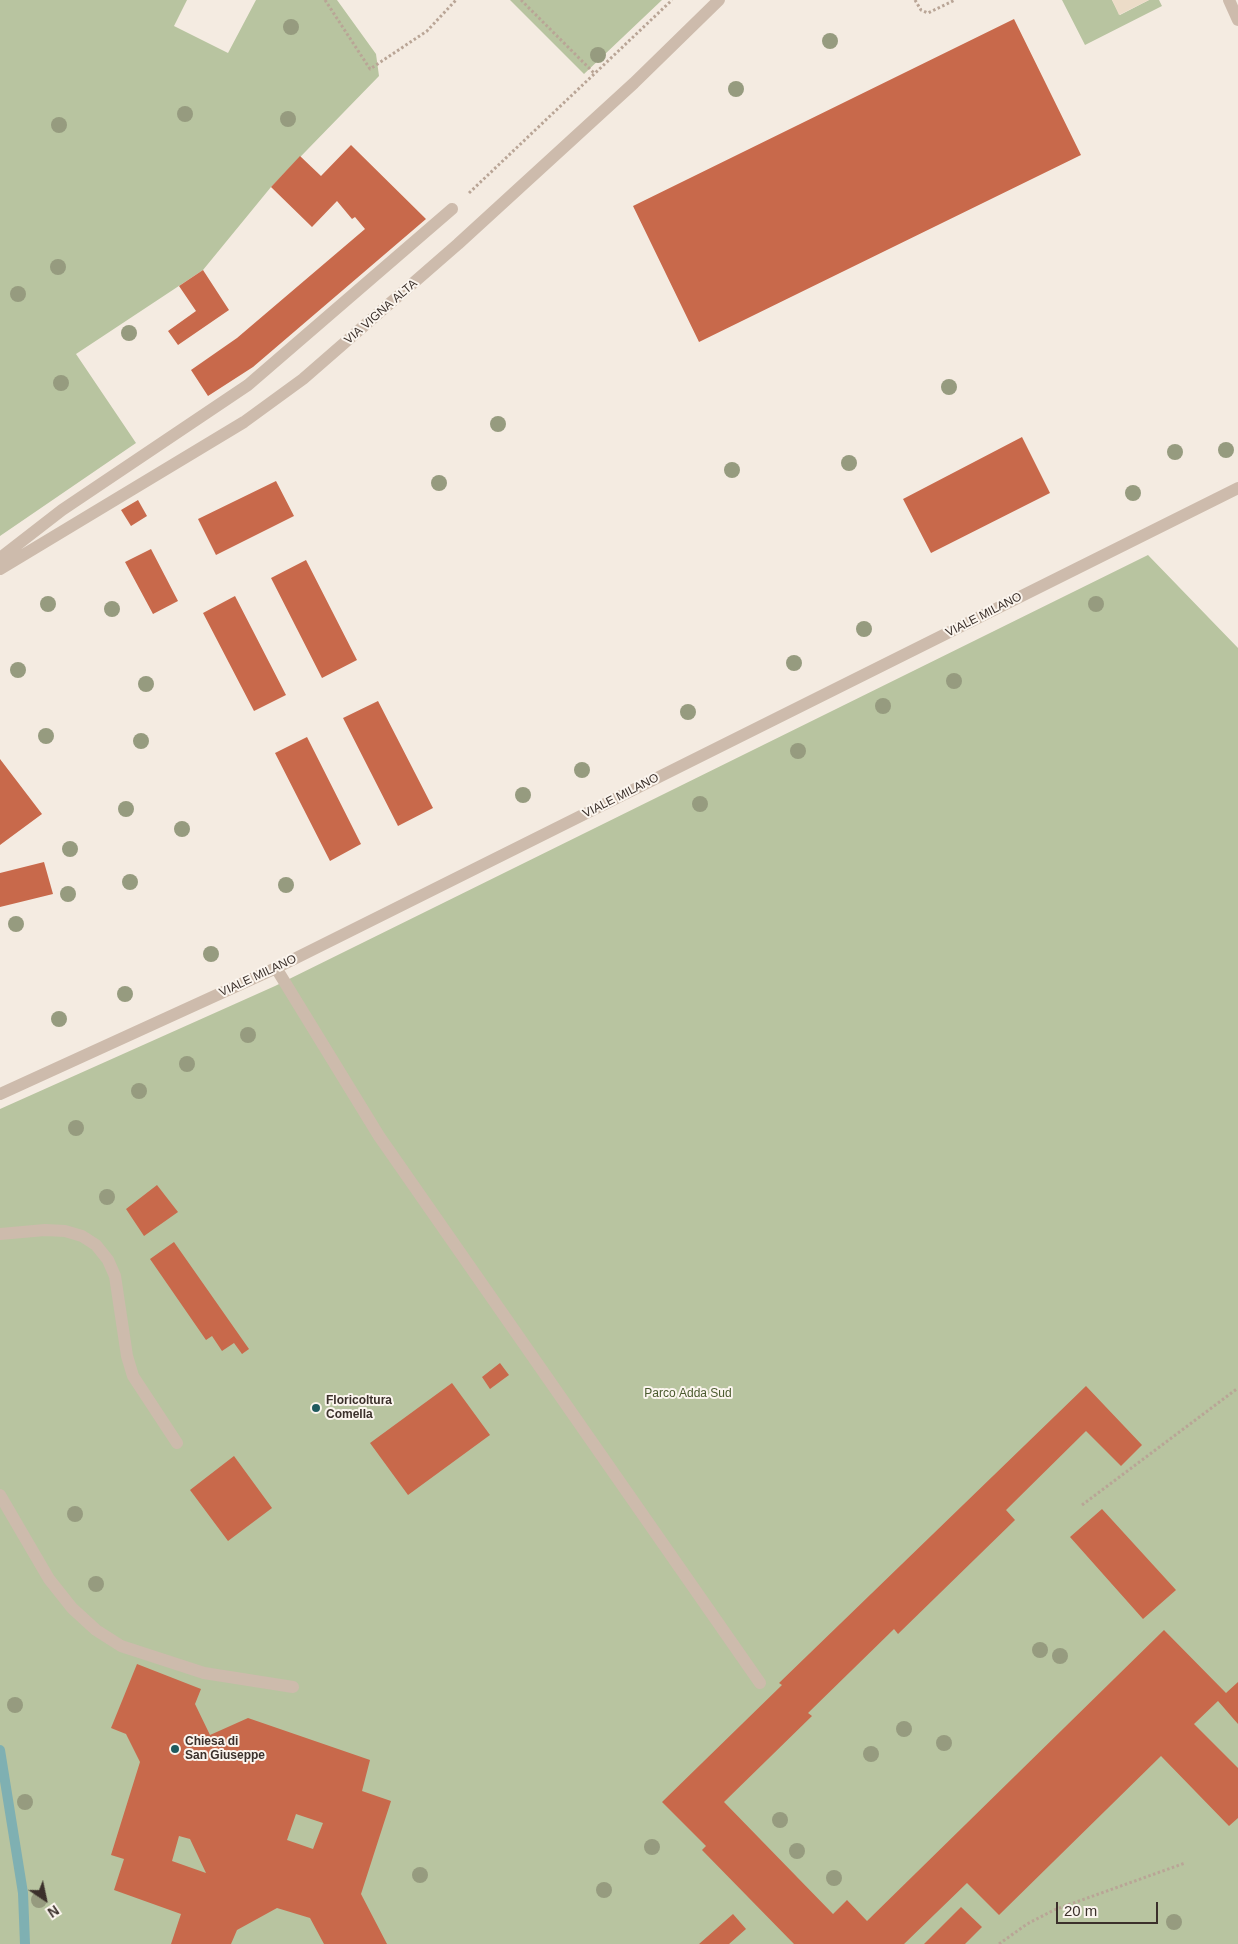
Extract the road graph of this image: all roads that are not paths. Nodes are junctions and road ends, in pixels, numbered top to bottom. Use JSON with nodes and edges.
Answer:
{"nodes":[{"id":1,"x":719,"y":0,"type":"edge"},
{"id":2,"x":1229,"y":0,"type":"edge"},
{"id":3,"x":1238,"y":20,"type":"edge"},
{"id":4,"x":452,"y":209,"type":"road end"},
{"id":5,"x":1238,"y":488,"type":"edge"},
{"id":6,"x":0,"y":558,"type":"edge"},
{"id":7,"x":0,"y":569,"type":"edge"},
{"id":8,"x":276,"y":968,"type":"junction"},
{"id":9,"x":0,"y":1094,"type":"edge"},
{"id":10,"x":0,"y":1234,"type":"edge"},
{"id":11,"x":176,"y":1443,"type":"dead end"},
{"id":12,"x":0,"y":1495,"type":"edge"},
{"id":13,"x":760,"y":1683,"type":"dead end"},
{"id":14,"x":293,"y":1687,"type":"dead end"}],
"edges":[{"from":1,"to":7,"type":"street","name":"VIA VIGNA ALTA"},
{"from":2,"to":3,"type":"street"},
{"from":4,"to":6,"type":"street"},
{"from":5,"to":8,"type":"street","name":"VIALE MILANO"},
{"from":8,"to":9,"type":"street","name":"VIALE MILANO"},
{"from":8,"to":13,"type":"street"},
{"from":10,"to":11,"type":"street"},
{"from":12,"to":14,"type":"street"}]}
